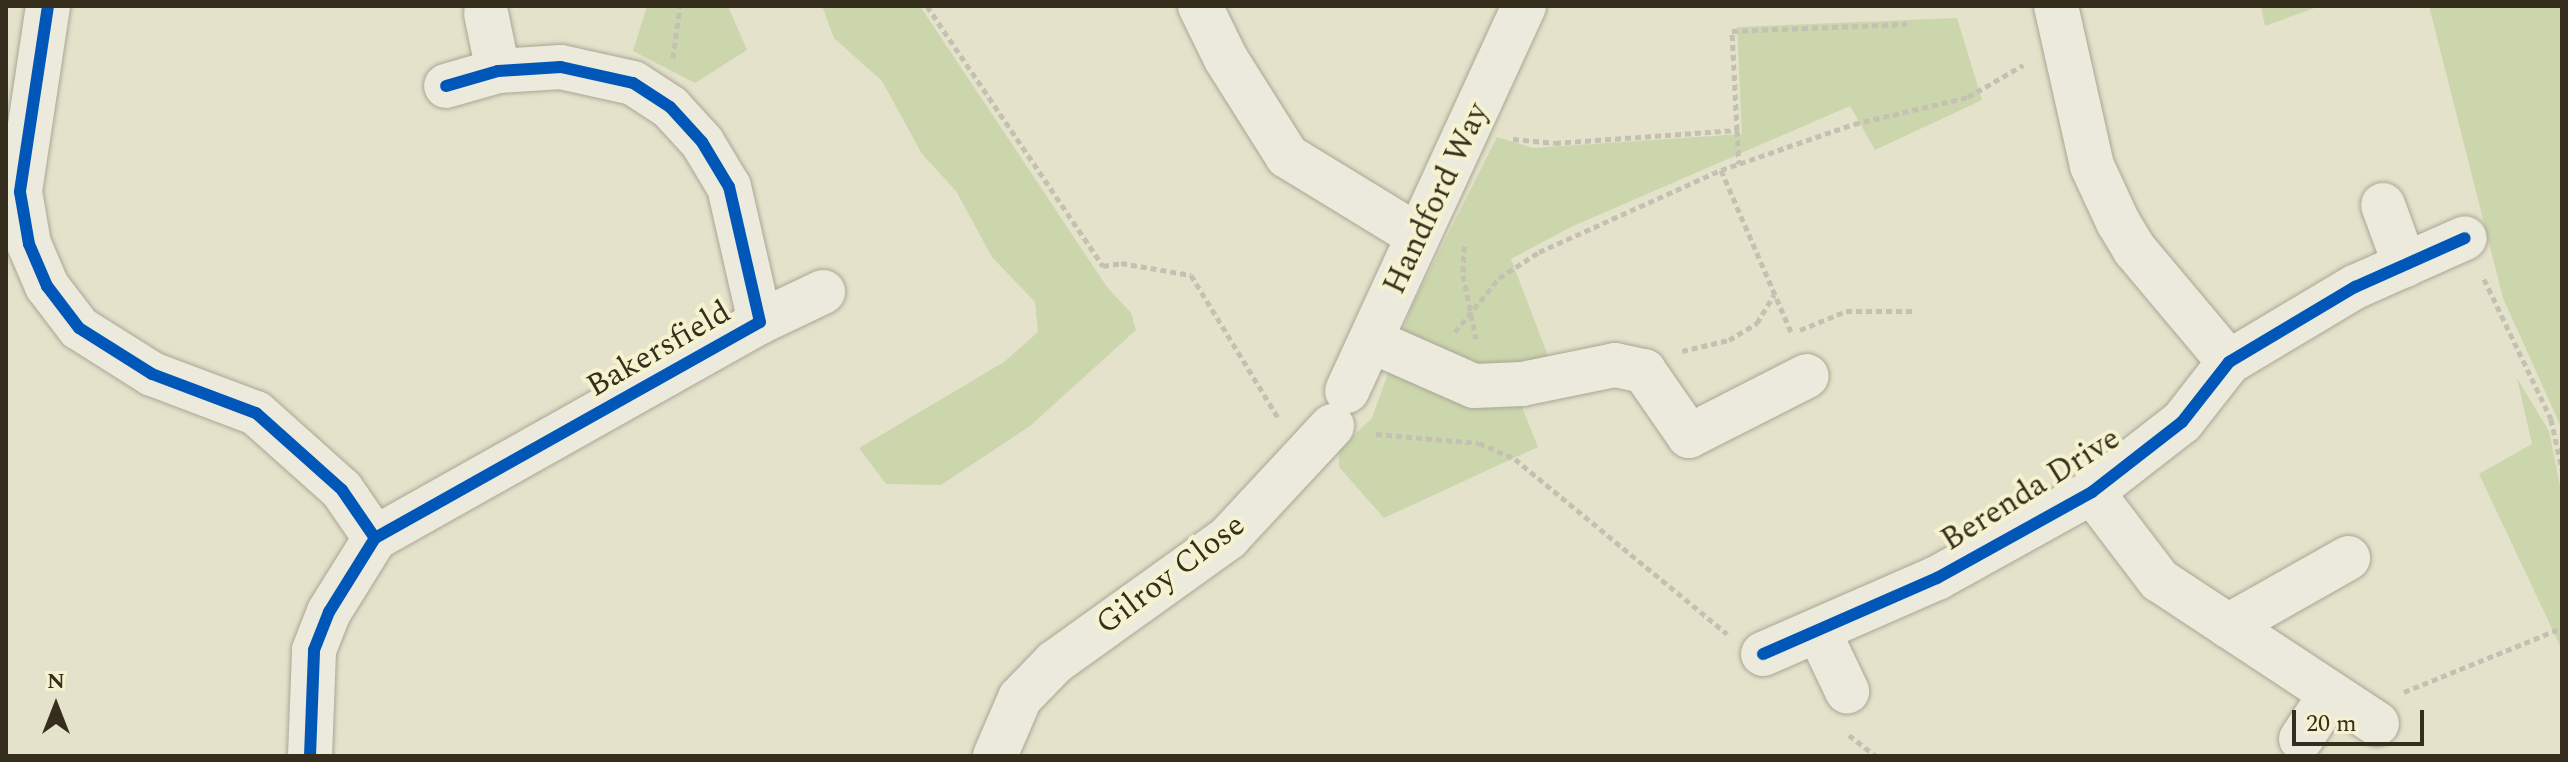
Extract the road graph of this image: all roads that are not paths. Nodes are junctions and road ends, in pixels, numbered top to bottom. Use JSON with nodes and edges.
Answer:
{"nodes":[{"id":1,"x":1200,"y":6,"type":"edge"},
{"id":2,"x":1524,"y":6,"type":"edge"},
{"id":3,"x":486,"y":13,"type":"dead end"},
{"id":4,"x":2060,"y":18,"type":"edge"},
{"id":5,"x":33,"y":19,"type":"edge"},
{"id":6,"x":498,"y":71,"type":"junction"},
{"id":7,"x":446,"y":86,"type":"dead end"},
{"id":8,"x":2383,"y":205,"type":"dead end"},
{"id":9,"x":1418,"y":236,"type":"junction"},
{"id":10,"x":2465,"y":238,"type":"road end"},
{"id":11,"x":2405,"y":265,"type":"junction"},
{"id":12,"x":823,"y":292,"type":"dead end"},
{"id":13,"x":760,"y":322,"type":"junction"},
{"id":14,"x":1372,"y":341,"type":"junction"},
{"id":15,"x":2229,"y":362,"type":"junction"},
{"id":16,"x":1807,"y":376,"type":"road end"},
{"id":17,"x":1339,"y":409,"type":"joint"},
{"id":18,"x":2092,"y":492,"type":"junction"},
{"id":19,"x":375,"y":538,"type":"junction"},
{"id":20,"x":2348,"y":558,"type":"dead end"},
{"id":21,"x":2228,"y":626,"type":"junction"},
{"id":22,"x":1818,"y":630,"type":"junction"},
{"id":23,"x":1763,"y":654,"type":"road end"},
{"id":24,"x":1847,"y":691,"type":"dead end"},
{"id":25,"x":2301,"y":739,"type":"dead end"},
{"id":26,"x":310,"y":756,"type":"edge"},
{"id":27,"x":995,"y":756,"type":"edge"}],
"edges":[{"from":1,"to":9,"type":"street"},
{"from":2,"to":9,"type":"street","name":"Handford Way"},
{"from":3,"to":6,"type":"street"},
{"from":4,"to":15,"type":"street"},
{"from":5,"to":19,"type":"street"},
{"from":6,"to":7,"type":"street","name":"Bakersfield"},
{"from":6,"to":13,"type":"street","name":"Bakersfield"},
{"from":8,"to":11,"type":"street"},
{"from":9,"to":14,"type":"street","name":"Handford Way"},
{"from":10,"to":11,"type":"street","name":"Berenda Drive"},
{"from":11,"to":15,"type":"street","name":"Berenda Drive"},
{"from":12,"to":13,"type":"street","name":"Bakersfield"},
{"from":13,"to":19,"type":"street","name":"Bakersfield"},
{"from":14,"to":16,"type":"street"},
{"from":14,"to":17,"type":"street","name":"Handford Way"},
{"from":15,"to":18,"type":"street","name":"Berenda Drive"},
{"from":17,"to":27,"type":"street","name":"Gilroy Close"},
{"from":18,"to":21,"type":"street","name":"Berenda Drive"},
{"from":18,"to":22,"type":"street","name":"Berenda Drive"},
{"from":19,"to":26,"type":"street","name":"Bakersfield"},
{"from":20,"to":21,"type":"street"},
{"from":21,"to":25,"type":"street","name":"Berenda Drive"},
{"from":22,"to":23,"type":"street","name":"Berenda Drive"},
{"from":22,"to":24,"type":"street"}]}
